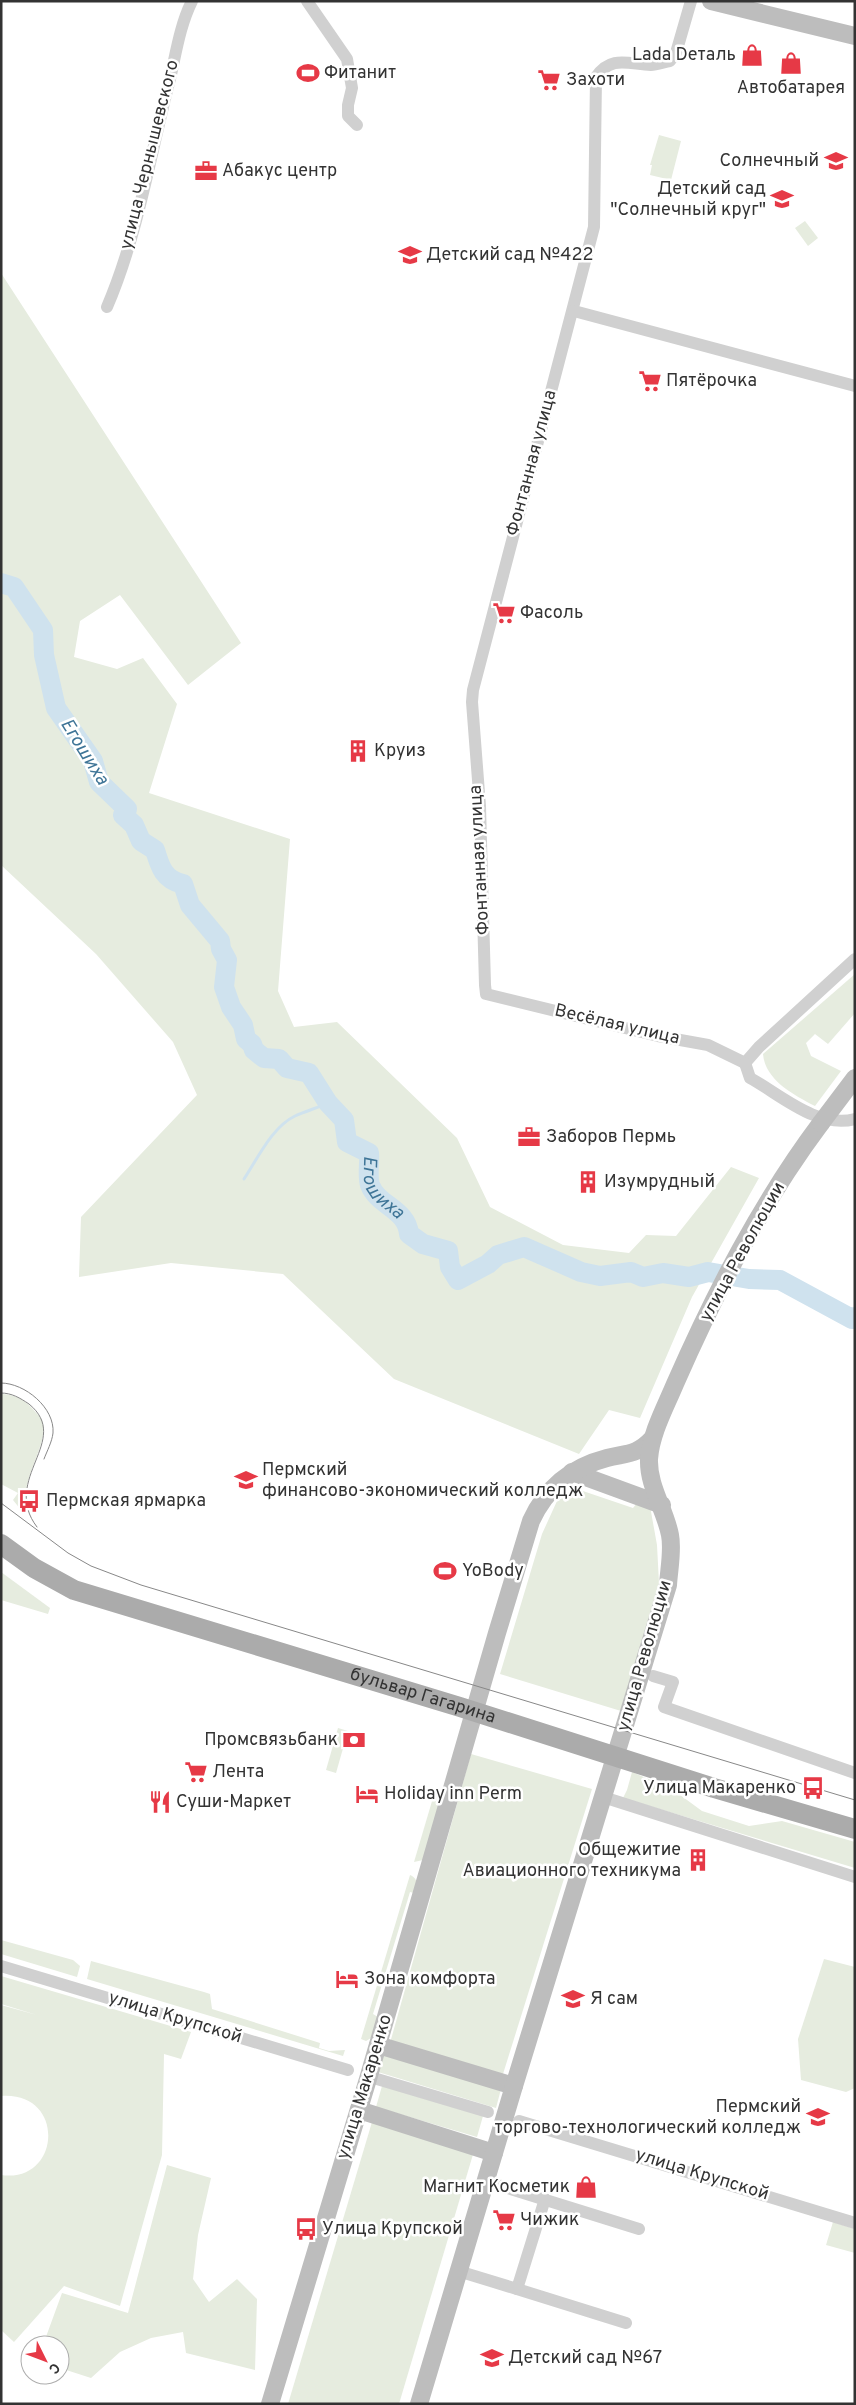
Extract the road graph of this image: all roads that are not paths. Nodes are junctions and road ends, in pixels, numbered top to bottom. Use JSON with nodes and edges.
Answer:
{"nodes":[{"id":1,"x":192,"y":1,"type":"edge"},
{"id":2,"x":307,"y":1,"type":"edge"},
{"id":3,"x":690,"y":1,"type":"edge"},
{"id":4,"x":711,"y":1,"type":"edge"},
{"id":5,"x":855,"y":36,"type":"edge"},
{"id":6,"x":357,"y":125,"type":"dead end"},
{"id":7,"x":107,"y":308,"type":"dead end"},
{"id":8,"x":574,"y":311,"type":"junction"},
{"id":9,"x":855,"y":386,"type":"edge"},
{"id":10,"x":855,"y":959,"type":"edge"},
{"id":11,"x":486,"y":994,"type":"joint"},
{"id":12,"x":745,"y":1063,"type":"junction"},
{"id":13,"x":855,"y":1078,"type":"edge"},
{"id":14,"x":855,"y":1119,"type":"edge"},
{"id":15,"x":652,"y":1439,"type":"junction"},
{"id":16,"x":572,"y":1472,"type":"junction"},
{"id":17,"x":662,"y":1505,"type":"junction"},
{"id":18,"x":1,"y":1544,"type":"edge"},
{"id":19,"x":653,"y":1676,"type":"dead end"},
{"id":20,"x":474,"y":1711,"type":"junction"},
{"id":21,"x":615,"y":1756,"type":"junction"},
{"id":22,"x":855,"y":1773,"type":"edge"},
{"id":23,"x":603,"y":1797,"type":"junction"},
{"id":24,"x":855,"y":1829,"type":"edge"},
{"id":25,"x":855,"y":1877,"type":"edge"},
{"id":26,"x":1,"y":1966,"type":"edge"},
{"id":27,"x":378,"y":2045,"type":"junction"},
{"id":28,"x":348,"y":2070,"type":"dead end"},
{"id":29,"x":377,"y":2079,"type":"dead end"},
{"id":30,"x":514,"y":2086,"type":"junction"},
{"id":31,"x":359,"y":2110,"type":"junction"},
{"id":32,"x":488,"y":2112,"type":"dead end"},
{"id":33,"x":519,"y":2121,"type":"dead end"},
{"id":34,"x":494,"y":2153,"type":"junction"},
{"id":35,"x":485,"y":2181,"type":"junction"},
{"id":36,"x":545,"y":2199,"type":"junction"},
{"id":37,"x":855,"y":2223,"type":"edge"},
{"id":38,"x":639,"y":2229,"type":"dead end"},
{"id":39,"x":458,"y":2272,"type":"junction"},
{"id":40,"x":517,"y":2289,"type":"junction"},
{"id":41,"x":626,"y":2323,"type":"dead end"},
{"id":42,"x":270,"y":2404,"type":"edge"},
{"id":43,"x":419,"y":2404,"type":"edge"}],
"edges":[{"from":1,"to":7,"type":"street","name":"улица Чернышевского"},
{"from":2,"to":6,"type":"street"},
{"from":3,"to":8,"type":"street","name":"Фонтанная улица"},
{"from":4,"to":5,"type":"main road"},
{"from":8,"to":9,"type":"street"},
{"from":8,"to":11,"type":"street","name":"Фонтанная улица"},
{"from":10,"to":12,"type":"street"},
{"from":11,"to":12,"type":"street","name":"Весёлая улица"},
{"from":12,"to":14,"type":"street"},
{"from":13,"to":15,"type":"main road","name":"улица Революции","bridge":true},
{"from":15,"to":16,"type":"main road"},
{"from":15,"to":17,"type":"main road","name":"улица Революции"},
{"from":16,"to":17,"type":"main road"},
{"from":16,"to":20,"type":"main road"},
{"from":17,"to":21,"type":"main road","name":"улица Революции"},
{"from":18,"to":20,"type":"main road","name":"бульвар Гагарина"},
{"from":19,"to":22,"type":"street"},
{"from":20,"to":21,"type":"main road","name":"бульвар Гагарина"},
{"from":20,"to":27,"type":"main road","name":"улица Макаренко"},
{"from":21,"to":23,"type":"main road"},
{"from":21,"to":24,"type":"main road","name":"бульвар Гагарина"},
{"from":23,"to":25,"type":"street"},
{"from":23,"to":30,"type":"main road"},
{"from":26,"to":28,"type":"street","name":"улица Крупской"},
{"from":27,"to":30,"type":"main road"},
{"from":27,"to":31,"type":"main road","name":"улица Макаренко"},
{"from":29,"to":32,"type":"street"},
{"from":30,"to":34,"type":"main road"},
{"from":31,"to":34,"type":"main road"},
{"from":31,"to":42,"type":"main road","name":"улица Макаренко"},
{"from":33,"to":37,"type":"street","name":"улица Крупской"},
{"from":34,"to":35,"type":"main road"},
{"from":35,"to":36,"type":"street"},
{"from":35,"to":39,"type":"main road"},
{"from":36,"to":38,"type":"street"},
{"from":36,"to":40,"type":"street"},
{"from":39,"to":40,"type":"street"},
{"from":39,"to":43,"type":"main road"},
{"from":40,"to":41,"type":"street"}]}
